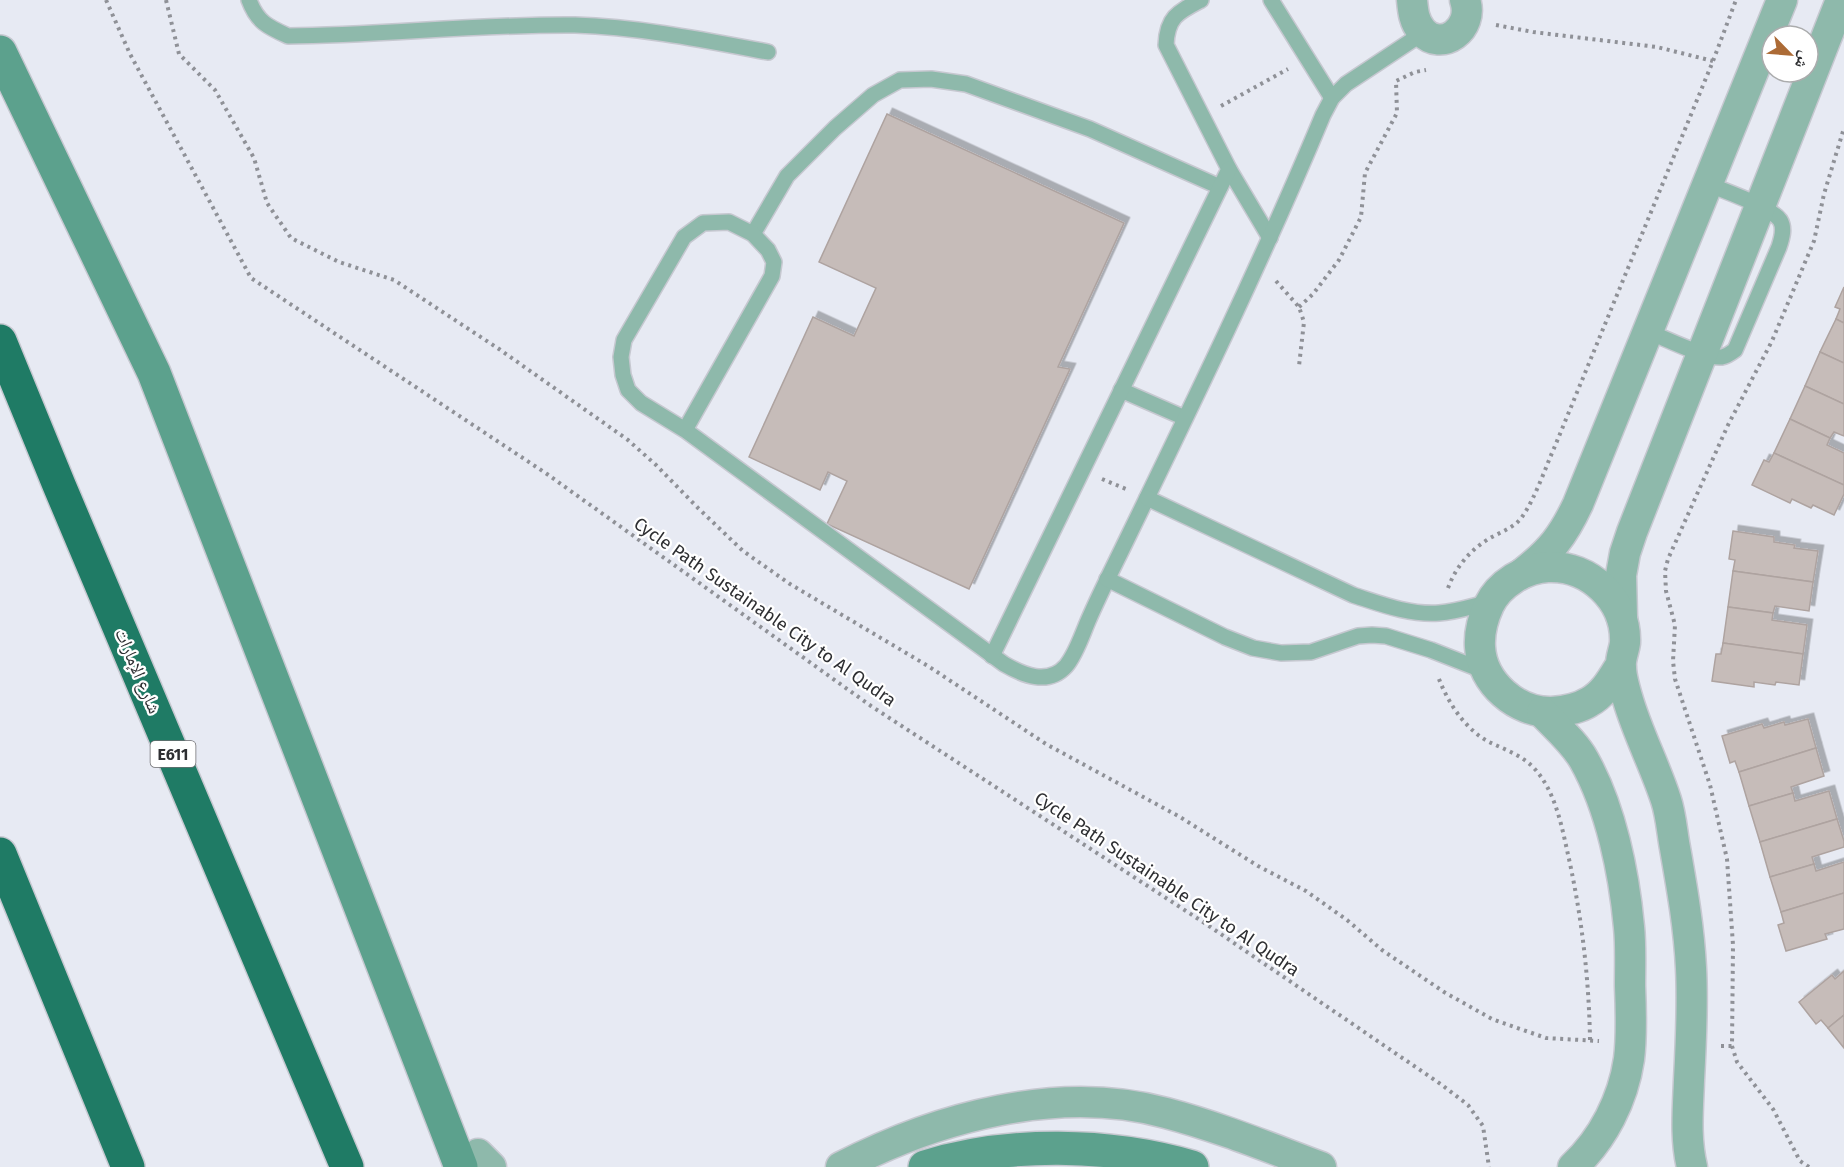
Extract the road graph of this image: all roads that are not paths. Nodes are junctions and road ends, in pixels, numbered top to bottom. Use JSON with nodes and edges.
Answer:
{"nodes":[{"id":1,"x":249,"y":0,"type":"edge"},
{"id":2,"x":1201,"y":0,"type":"edge"},
{"id":3,"x":1271,"y":0,"type":"edge"},
{"id":4,"x":1412,"y":0,"type":"edge"},
{"id":5,"x":1464,"y":0,"type":"edge"},
{"id":6,"x":1782,"y":0,"type":"edge"},
{"id":7,"x":1841,"y":0,"type":"edge"},
{"id":8,"x":1423,"y":33,"type":"junction"},
{"id":9,"x":0,"y":52,"type":"edge"},
{"id":10,"x":768,"y":52,"type":"dead end"},
{"id":11,"x":1332,"y":98,"type":"junction"},
{"id":12,"x":1229,"y":169,"type":"junction"},
{"id":13,"x":1708,"y":184,"type":"junction"},
{"id":14,"x":1220,"y":187,"type":"junction"},
{"id":15,"x":1760,"y":206,"type":"junction"},
{"id":16,"x":753,"y":234,"type":"junction"},
{"id":17,"x":1270,"y":238,"type":"junction"},
{"id":18,"x":1649,"y":332,"type":"junction"},
{"id":19,"x":0,"y":340,"type":"edge"},
{"id":20,"x":1702,"y":353,"type":"junction"},
{"id":21,"x":1121,"y":390,"type":"junction"},
{"id":22,"x":1185,"y":418,"type":"junction"},
{"id":23,"x":685,"y":430,"type":"junction"},
{"id":24,"x":1147,"y":498,"type":"junction"},
{"id":25,"x":1523,"y":573,"type":"junction"},
{"id":26,"x":1107,"y":579,"type":"junction"},
{"id":27,"x":1490,"y":602,"type":"junction"},
{"id":28,"x":1622,"y":618,"type":"junction"},
{"id":29,"x":992,"y":656,"type":"junction"},
{"id":30,"x":1620,"y":666,"type":"junction"},
{"id":31,"x":1487,"y":672,"type":"junction"},
{"id":32,"x":1542,"y":712,"type":"junction"},
{"id":33,"x":0,"y":854,"type":"edge"},
{"id":34,"x":479,"y":1164,"type":"edge"},
{"id":35,"x":128,"y":1167,"type":"edge"},
{"id":36,"x":347,"y":1167,"type":"edge"},
{"id":37,"x":841,"y":1167,"type":"edge"},
{"id":38,"x":925,"y":1167,"type":"edge"},
{"id":39,"x":1192,"y":1167,"type":"edge"},
{"id":40,"x":1321,"y":1167,"type":"edge"},
{"id":41,"x":1573,"y":1167,"type":"edge"},
{"id":42,"x":1692,"y":1167,"type":"edge"}],
"edges":[{"from":1,"to":10,"type":"lane"},
{"from":2,"to":12,"type":"lane"},
{"from":3,"to":11,"type":"lane"},
{"from":4,"to":8,"type":"street"},
{"from":5,"to":8,"type":"street"},
{"from":6,"to":13,"type":"street"},
{"from":7,"to":15,"type":"street"},
{"from":8,"to":11,"type":"lane"},
{"from":9,"to":34,"type":"main road"},
{"from":11,"to":17,"type":"lane"},
{"from":12,"to":14,"type":"lane"},
{"from":12,"to":17,"type":"lane"},
{"from":13,"to":15,"type":"lane"},
{"from":13,"to":18,"type":"street"},
{"from":14,"to":16,"type":"lane"},
{"from":14,"to":21,"type":"lane"},
{"from":15,"to":20,"type":"street"},
{"from":16,"to":23,"type":"lane"},
{"from":16,"to":23,"type":"lane"},
{"from":17,"to":22,"type":"lane"},
{"from":18,"to":20,"type":"lane"},
{"from":18,"to":25,"type":"street"},
{"from":19,"to":36,"type":"highway","name":"شارع الإمارات","number":"E611"},
{"from":20,"to":28,"type":"street"},
{"from":21,"to":22,"type":"lane"},
{"from":21,"to":29,"type":"lane"},
{"from":22,"to":24,"type":"lane"},
{"from":23,"to":29,"type":"lane"},
{"from":24,"to":26,"type":"lane"},
{"from":24,"to":27,"type":"lane"},
{"from":25,"to":27,"type":"street"},
{"from":25,"to":28,"type":"street"},
{"from":26,"to":29,"type":"lane"},
{"from":26,"to":31,"type":"lane"},
{"from":27,"to":31,"type":"street"},
{"from":28,"to":30,"type":"street"},
{"from":30,"to":32,"type":"street"},
{"from":30,"to":42,"type":"street"},
{"from":31,"to":32,"type":"street"},
{"from":32,"to":41,"type":"street"},
{"from":33,"to":35,"type":"highway"},
{"from":37,"to":40,"type":"street"},
{"from":38,"to":39,"type":"main road"}]}
